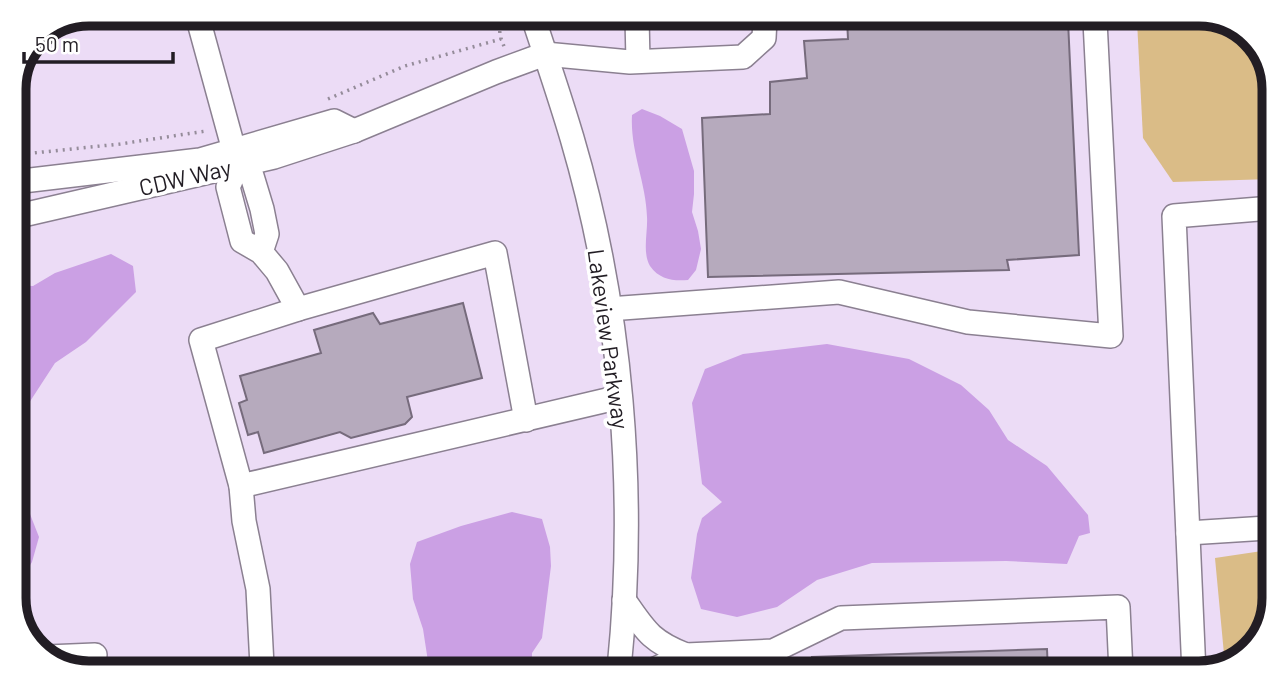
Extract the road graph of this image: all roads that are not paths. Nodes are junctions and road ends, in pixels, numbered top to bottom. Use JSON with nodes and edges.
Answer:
{"nodes":[{"id":1,"x":200,"y":26,"type":"edge"},
{"id":2,"x":536,"y":26,"type":"edge"},
{"id":3,"x":637,"y":26,"type":"edge"},
{"id":4,"x":765,"y":26,"type":"edge"},
{"id":5,"x":1095,"y":26,"type":"edge"},
{"id":6,"x":545,"y":54,"type":"junction"},
{"id":7,"x":638,"y":61,"type":"junction"},
{"id":8,"x":234,"y":147,"type":"junction"},
{"id":9,"x":26,"y":181,"type":"edge"},
{"id":10,"x":1262,"y":209,"type":"edge"},
{"id":11,"x":26,"y":213,"type":"edge"},
{"id":12,"x":298,"y":309,"type":"junction"},
{"id":13,"x":609,"y":309,"type":"junction"},
{"id":14,"x":620,"y":397,"type":"junction"},
{"id":15,"x":526,"y":420,"type":"junction"},
{"id":16,"x":241,"y":486,"type":"junction"},
{"id":17,"x":1262,"y":528,"type":"edge"},
{"id":18,"x":1188,"y":533,"type":"junction"},
{"id":19,"x":624,"y":600,"type":"junction"},
{"id":20,"x":95,"y":655,"type":"dead end"},
{"id":21,"x":686,"y":655,"type":"junction"},
{"id":22,"x":67,"y":656,"type":"edge"},
{"id":23,"x":262,"y":661,"type":"edge"},
{"id":24,"x":620,"y":661,"type":"edge"},
{"id":25,"x":673,"y":661,"type":"edge"},
{"id":26,"x":1120,"y":661,"type":"edge"},
{"id":27,"x":1193,"y":661,"type":"edge"}],
"edges":[{"from":1,"to":8,"type":"street"},
{"from":2,"to":6,"type":"street","name":"Lakeview Parkway"},
{"from":3,"to":7,"type":"street"},
{"from":4,"to":7,"type":"street"},
{"from":5,"to":13,"type":"street"},
{"from":6,"to":7,"type":"street"},
{"from":6,"to":8,"type":"street","name":"CDW Way"},
{"from":6,"to":13,"type":"street","name":"Lakeview Parkway"},
{"from":8,"to":9,"type":"street","name":"CDW Way"},
{"from":8,"to":11,"type":"street","name":"CDW Way"},
{"from":8,"to":12,"type":"street"},
{"from":10,"to":18,"type":"street"},
{"from":12,"to":15,"type":"street"},
{"from":12,"to":16,"type":"street"},
{"from":13,"to":14,"type":"street","name":"Lakeview Parkway"},
{"from":14,"to":15,"type":"street"},
{"from":14,"to":19,"type":"street","name":"Lakeview Parkway"},
{"from":15,"to":16,"type":"street"},
{"from":16,"to":23,"type":"street"},
{"from":17,"to":18,"type":"street"},
{"from":18,"to":27,"type":"street"},
{"from":19,"to":21,"type":"street"},
{"from":19,"to":24,"type":"street","name":"Lakeview Parkway"},
{"from":20,"to":22,"type":"street"},
{"from":21,"to":25,"type":"street"},
{"from":21,"to":26,"type":"street"}]}
